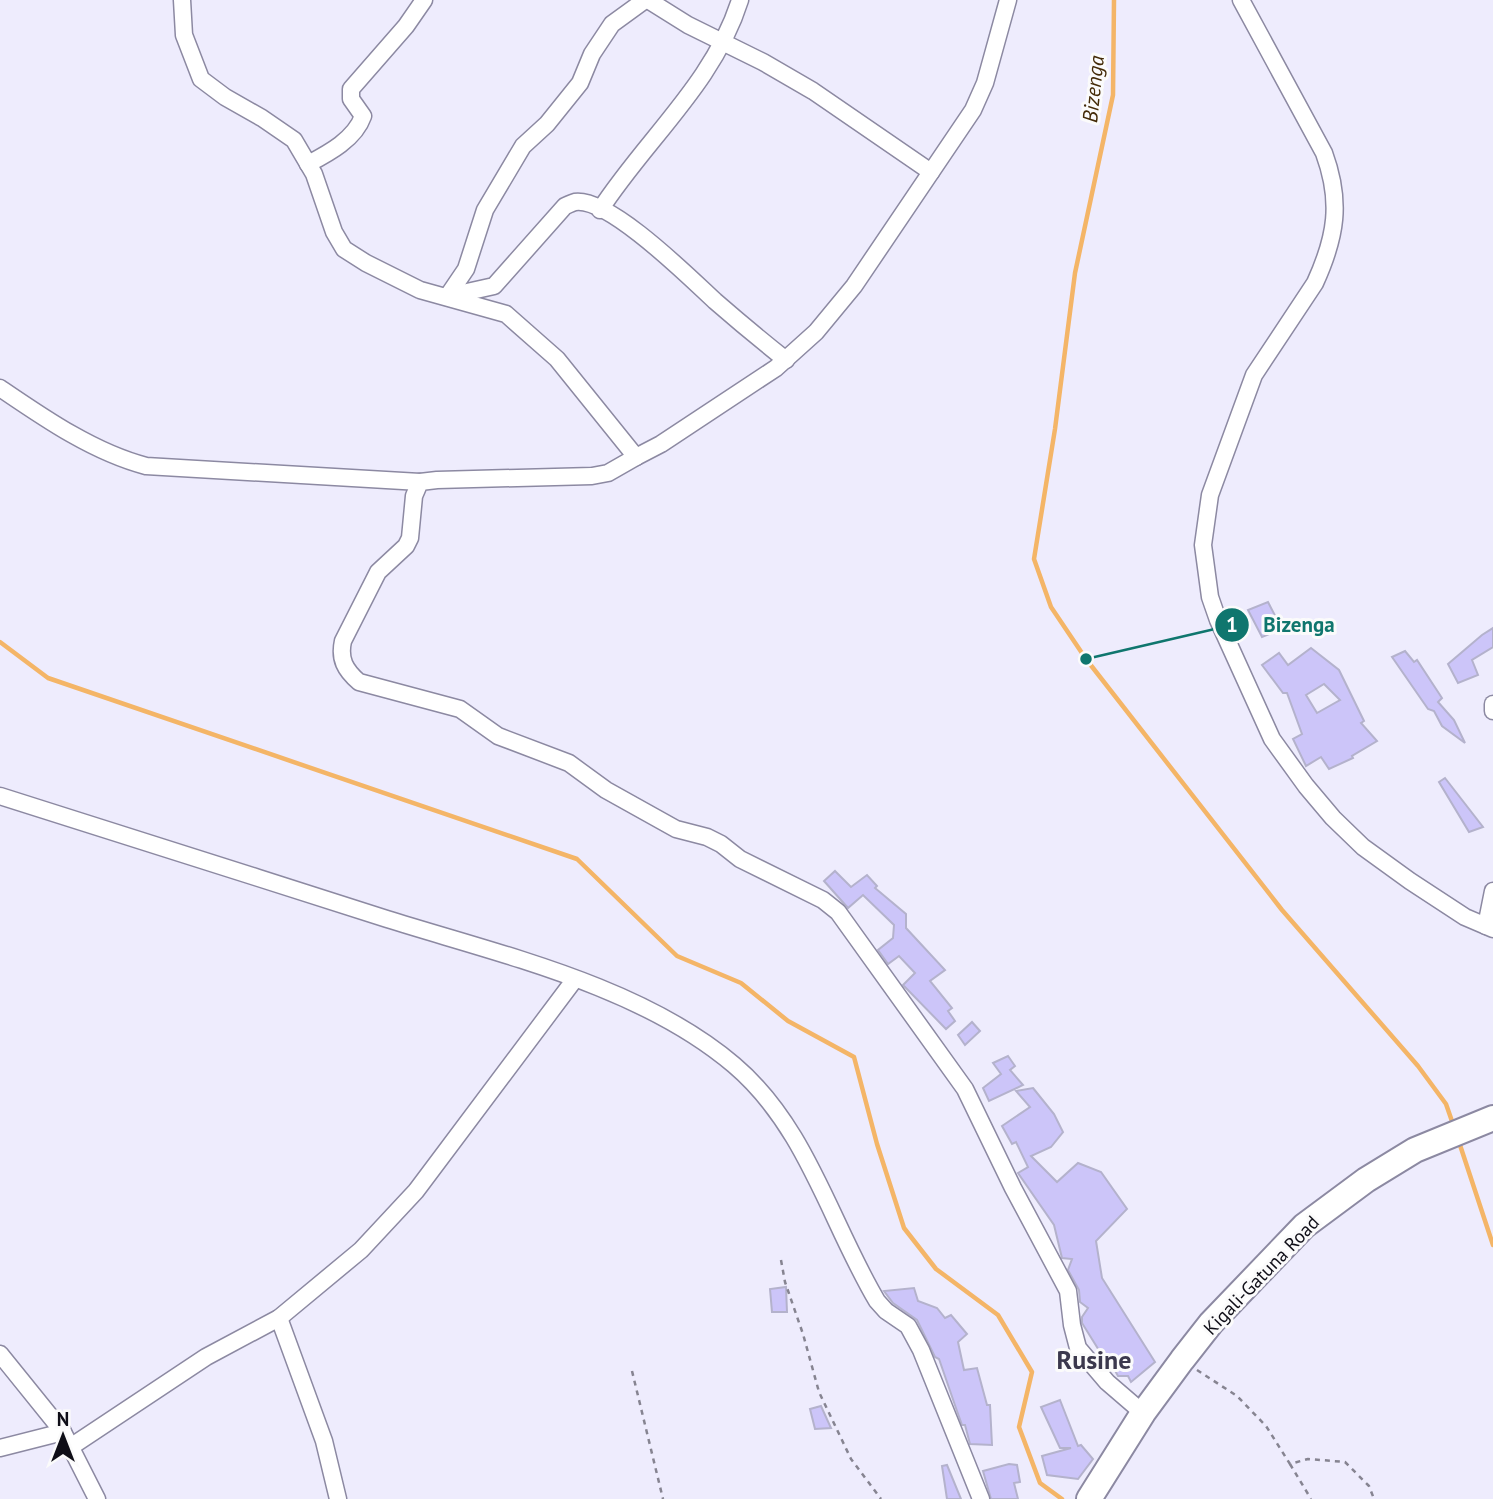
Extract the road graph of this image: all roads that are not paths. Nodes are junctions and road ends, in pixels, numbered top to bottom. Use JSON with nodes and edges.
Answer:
{"nodes":[{"id":1,"x":182,"y":0,"type":"edge"},
{"id":2,"x":424,"y":0,"type":"edge"},
{"id":3,"x":646,"y":0,"type":"edge"},
{"id":4,"x":740,"y":0,"type":"edge"},
{"id":5,"x":1008,"y":0,"type":"edge"},
{"id":6,"x":1241,"y":0,"type":"edge"},
{"id":7,"x":723,"y":43,"type":"junction"},
{"id":8,"x":308,"y":164,"type":"junction"},
{"id":9,"x":931,"y":172,"type":"junction"},
{"id":10,"x":600,"y":210,"type":"junction"},
{"id":11,"x":447,"y":297,"type":"junction"},
{"id":12,"x":786,"y":360,"type":"junction"},
{"id":13,"x":0,"y":388,"type":"edge"},
{"id":14,"x":636,"y":457,"type":"junction"},
{"id":15,"x":420,"y":482,"type":"junction"},
{"id":16,"x":1493,"y":704,"type":"edge"},
{"id":17,"x":1493,"y":711,"type":"edge"},
{"id":18,"x":0,"y":796,"type":"edge"},
{"id":19,"x":1493,"y":895,"type":"edge"},
{"id":20,"x":1465,"y":917,"type":"junction"},
{"id":21,"x":1490,"y":927,"type":"edge"},
{"id":22,"x":575,"y":979,"type":"junction"},
{"id":23,"x":1493,"y":1118,"type":"edge"},
{"id":24,"x":279,"y":1318,"type":"junction"},
{"id":25,"x":0,"y":1354,"type":"edge"},
{"id":26,"x":1143,"y":1413,"type":"junction"},
{"id":27,"x":67,"y":1439,"type":"junction"},
{"id":28,"x":0,"y":1448,"type":"edge"},
{"id":29,"x":97,"y":1499,"type":"edge"},
{"id":30,"x":338,"y":1499,"type":"edge"},
{"id":31,"x":981,"y":1499,"type":"edge"},
{"id":32,"x":1089,"y":1499,"type":"edge"}],
"edges":[{"from":1,"to":8,"type":"street"},
{"from":2,"to":8,"type":"street"},
{"from":3,"to":7,"type":"street"},
{"from":3,"to":11,"type":"street"},
{"from":4,"to":7,"type":"street"},
{"from":5,"to":9,"type":"street"},
{"from":6,"to":20,"type":"street"},
{"from":7,"to":9,"type":"street"},
{"from":7,"to":10,"type":"street"},
{"from":8,"to":11,"type":"street"},
{"from":9,"to":12,"type":"street"},
{"from":10,"to":11,"type":"street"},
{"from":10,"to":12,"type":"street"},
{"from":11,"to":14,"type":"street"},
{"from":12,"to":14,"type":"street"},
{"from":13,"to":15,"type":"street"},
{"from":14,"to":15,"type":"street"},
{"from":15,"to":26,"type":"street"},
{"from":16,"to":17,"type":"street"},
{"from":18,"to":22,"type":"street"},
{"from":19,"to":20,"type":"street"},
{"from":19,"to":21,"type":"street"},
{"from":20,"to":21,"type":"street"},
{"from":22,"to":24,"type":"street"},
{"from":22,"to":31,"type":"street"},
{"from":23,"to":26,"type":"highway","name":"Kigali-Gatuna Road"},
{"from":24,"to":27,"type":"street"},
{"from":24,"to":30,"type":"street"},
{"from":25,"to":27,"type":"street"},
{"from":26,"to":32,"type":"highway","name":"Kigali-Gatuna Road"},
{"from":27,"to":28,"type":"street"},
{"from":27,"to":29,"type":"street"}]}
